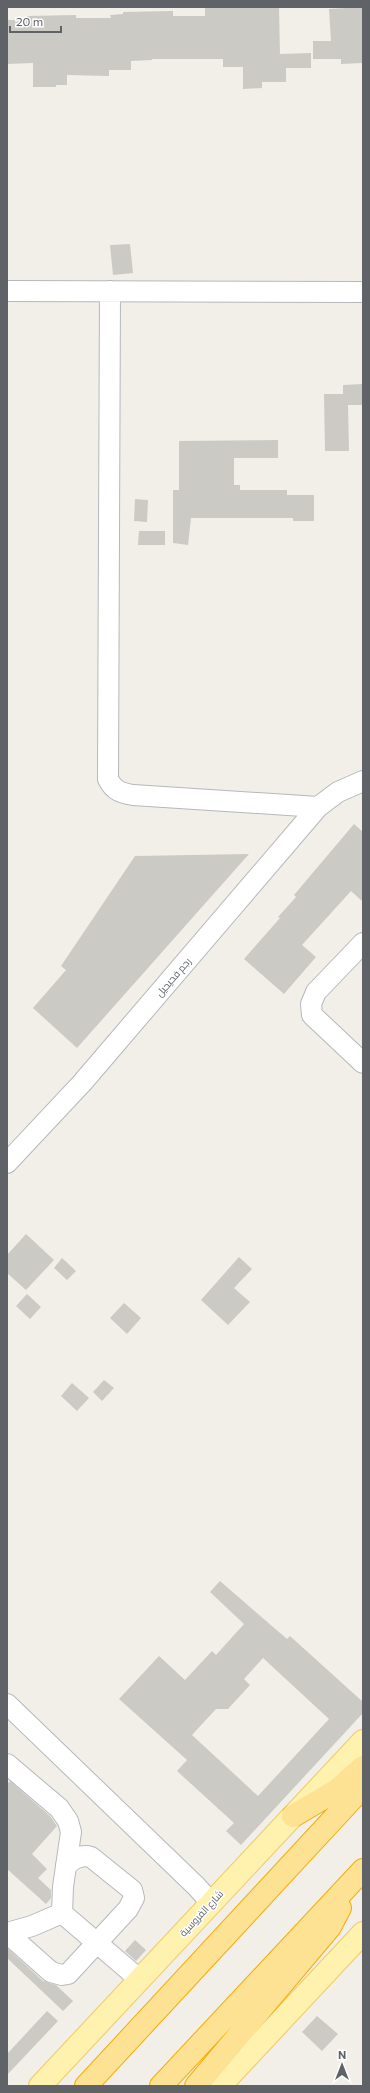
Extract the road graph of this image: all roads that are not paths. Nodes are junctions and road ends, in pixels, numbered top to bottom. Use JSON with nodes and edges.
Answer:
{"nodes":[{"id":1,"x":7,"y":290,"type":"edge"},
{"id":2,"x":110,"y":291,"type":"junction"},
{"id":3,"x":363,"y":292,"type":"edge"},
{"id":4,"x":363,"y":781,"type":"edge"},
{"id":5,"x":318,"y":808,"type":"junction"},
{"id":6,"x":363,"y":943,"type":"edge"},
{"id":7,"x":363,"y":1063,"type":"edge"},
{"id":8,"x":7,"y":1163,"type":"edge"},
{"id":9,"x":7,"y":1704,"type":"edge"},
{"id":10,"x":363,"y":1741,"type":"edge"},
{"id":11,"x":7,"y":1764,"type":"edge"},
{"id":12,"x":363,"y":1767,"type":"edge"},
{"id":13,"x":363,"y":1787,"type":"edge"},
{"id":14,"x":293,"y":1816,"type":"junction"},
{"id":15,"x":66,"y":1865,"type":"junction"},
{"id":16,"x":360,"y":1872,"type":"edge"},
{"id":17,"x":211,"y":1903,"type":"junction"},
{"id":18,"x":62,"y":1913,"type":"junction"},
{"id":19,"x":7,"y":1933,"type":"edge"},
{"id":20,"x":363,"y":1933,"type":"edge"},
{"id":21,"x":97,"y":1944,"type":"junction"},
{"id":22,"x":139,"y":1979,"type":"junction"},
{"id":23,"x":87,"y":2083,"type":"edge"},
{"id":24,"x":40,"y":2086,"type":"edge"},
{"id":25,"x":161,"y":2086,"type":"edge"},
{"id":26,"x":196,"y":2086,"type":"edge"},
{"id":27,"x":220,"y":2086,"type":"edge"}],
"edges":[{"from":1,"to":2,"type":"street"},
{"from":2,"to":3,"type":"street"},
{"from":2,"to":5,"type":"street"},
{"from":4,"to":5,"type":"street","name":"رجم فحيحيل"},
{"from":5,"to":8,"type":"street","name":"رجم فحيحيل"},
{"from":6,"to":7,"type":"street"},
{"from":9,"to":17,"type":"street"},
{"from":10,"to":14,"type":"main road","name":"شارع الفروسية"},
{"from":11,"to":15,"type":"street"},
{"from":12,"to":14,"type":"highway"},
{"from":13,"to":23,"type":"highway"},
{"from":14,"to":17,"type":"main road","name":"شارع الفروسية"},
{"from":15,"to":18,"type":"street"},
{"from":15,"to":21,"type":"street"},
{"from":16,"to":25,"type":"highway"},
{"from":16,"to":26,"type":"highway"},
{"from":17,"to":22,"type":"main road","name":"شارع الفروسية"},
{"from":18,"to":19,"type":"street"},
{"from":18,"to":21,"type":"street"},
{"from":19,"to":21,"type":"street"},
{"from":20,"to":27,"type":"main road"},
{"from":21,"to":22,"type":"street"},
{"from":22,"to":24,"type":"main road","name":"شارع الفروسية"}]}
